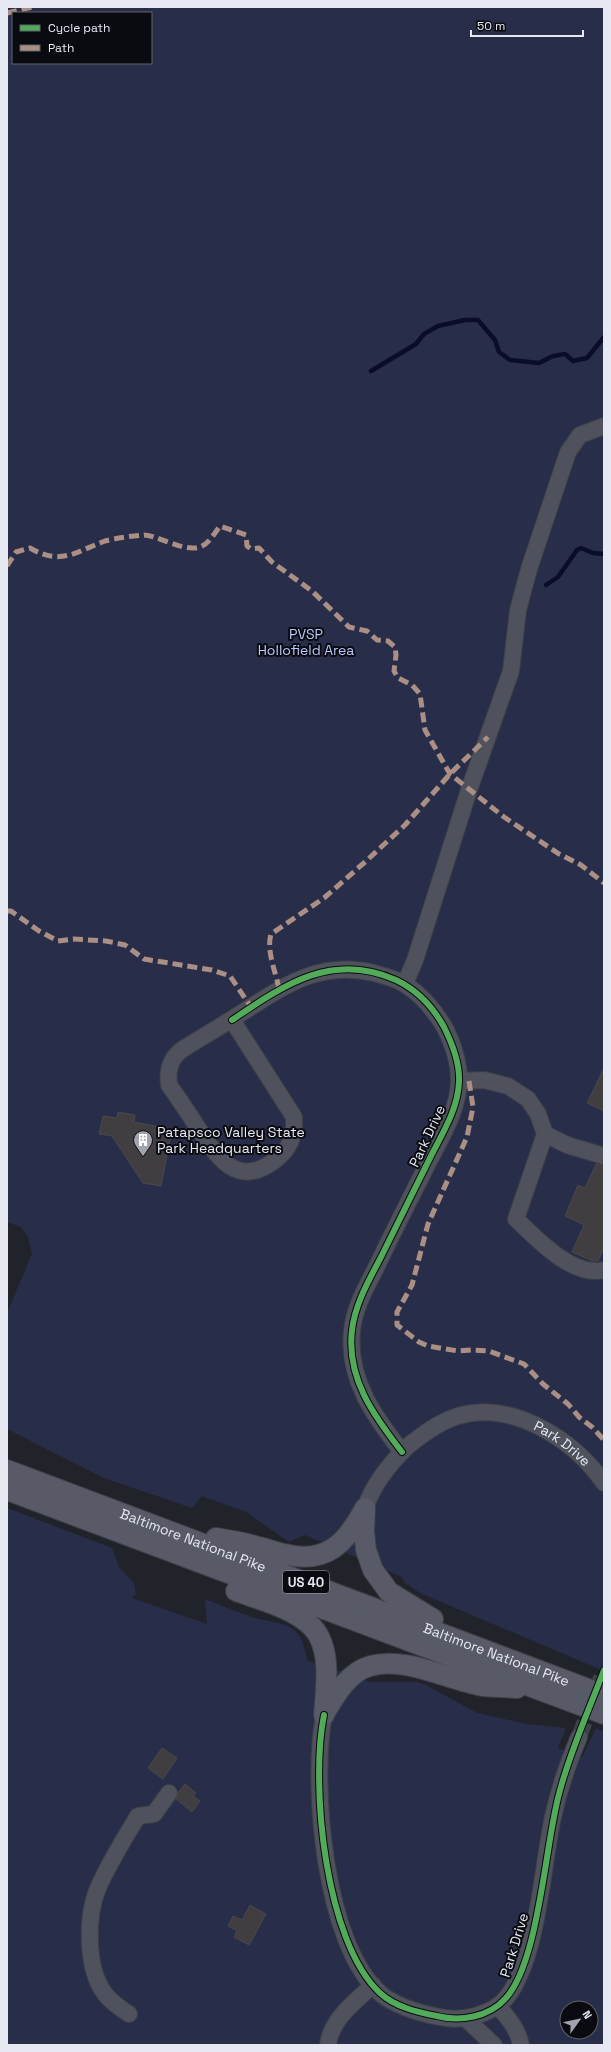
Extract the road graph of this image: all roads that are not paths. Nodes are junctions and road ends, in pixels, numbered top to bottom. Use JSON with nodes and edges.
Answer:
{"nodes":[{"id":1,"x":604,"y":426,"type":"edge"},
{"id":2,"x":405,"y":984,"type":"junction"},
{"id":3,"x":232,"y":1020,"type":"junction"},
{"id":4,"x":459,"y":1081,"type":"junction"},
{"id":5,"x":545,"y":1134,"type":"junction"},
{"id":6,"x":604,"y":1156,"type":"edge"},
{"id":7,"x":604,"y":1270,"type":"edge"},
{"id":8,"x":402,"y":1452,"type":"junction"},
{"id":9,"x":7,"y":1470,"type":"edge"},
{"id":10,"x":604,"y":1483,"type":"edge"},
{"id":11,"x":7,"y":1490,"type":"edge"},
{"id":12,"x":365,"y":1508,"type":"junction"},
{"id":13,"x":157,"y":1526,"type":"junction"},
{"id":14,"x":171,"y":1552,"type":"junction"},
{"id":15,"x":490,"y":1651,"type":"junction"},
{"id":16,"x":535,"y":1688,"type":"junction"},
{"id":17,"x":604,"y":1695,"type":"edge"},
{"id":18,"x":604,"y":1714,"type":"edge"},
{"id":19,"x":324,"y":1715,"type":"junction"},
{"id":20,"x":579,"y":1737,"type":"tunnel mouth"},
{"id":21,"x":169,"y":1793,"type":"dead end"},
{"id":22,"x":373,"y":1985,"type":"junction"},
{"id":23,"x":498,"y":2006,"type":"junction"},
{"id":24,"x":129,"y":2014,"type":"dead end"},
{"id":25,"x":465,"y":2018,"type":"junction"},
{"id":26,"x":328,"y":2045,"type":"edge"},
{"id":27,"x":494,"y":2045,"type":"edge"},
{"id":28,"x":521,"y":2045,"type":"edge"}],
"edges":[{"from":1,"to":2,"type":"street"},
{"from":2,"to":3,"type":"street","name":"Park Drive"},
{"from":2,"to":4,"type":"street","name":"Park Drive"},
{"from":3,"to":3,"type":"street","name":"Park Drive"},
{"from":4,"to":5,"type":"street"},
{"from":4,"to":8,"type":"street","name":"Park Drive"},
{"from":5,"to":6,"type":"street"},
{"from":5,"to":7,"type":"street"},
{"from":8,"to":10,"type":"street","name":"Park Drive"},
{"from":8,"to":12,"type":"street","name":"Park Drive"},
{"from":9,"to":13,"type":"main road","name":"Baltimore National Pike","number":"US 40"},
{"from":11,"to":14,"type":"main road","name":"Baltimore National Pike","number":"US 40"},
{"from":12,"to":13,"type":"main road"},
{"from":12,"to":15,"type":"main road"},
{"from":13,"to":15,"type":"main road","name":"Baltimore National Pike","number":"US 40"},
{"from":14,"to":16,"type":"main road","name":"Baltimore National Pike","number":"US 40"},
{"from":14,"to":19,"type":"main road"},
{"from":15,"to":17,"type":"main road","name":"Baltimore National Pike","number":"US 40"},
{"from":16,"to":18,"type":"main road","name":"Baltimore National Pike","number":"US 40"},
{"from":16,"to":19,"type":"main road"},
{"from":19,"to":22,"type":"street","name":"Park Drive"},
{"from":20,"to":23,"type":"street","name":"Park Drive"},
{"from":21,"to":24,"type":"street"},
{"from":22,"to":25,"type":"street","name":"Park Drive"},
{"from":22,"to":26,"type":"street"},
{"from":23,"to":25,"type":"street","name":"Park Drive"},
{"from":23,"to":28,"type":"street"},
{"from":25,"to":27,"type":"street"}]}
